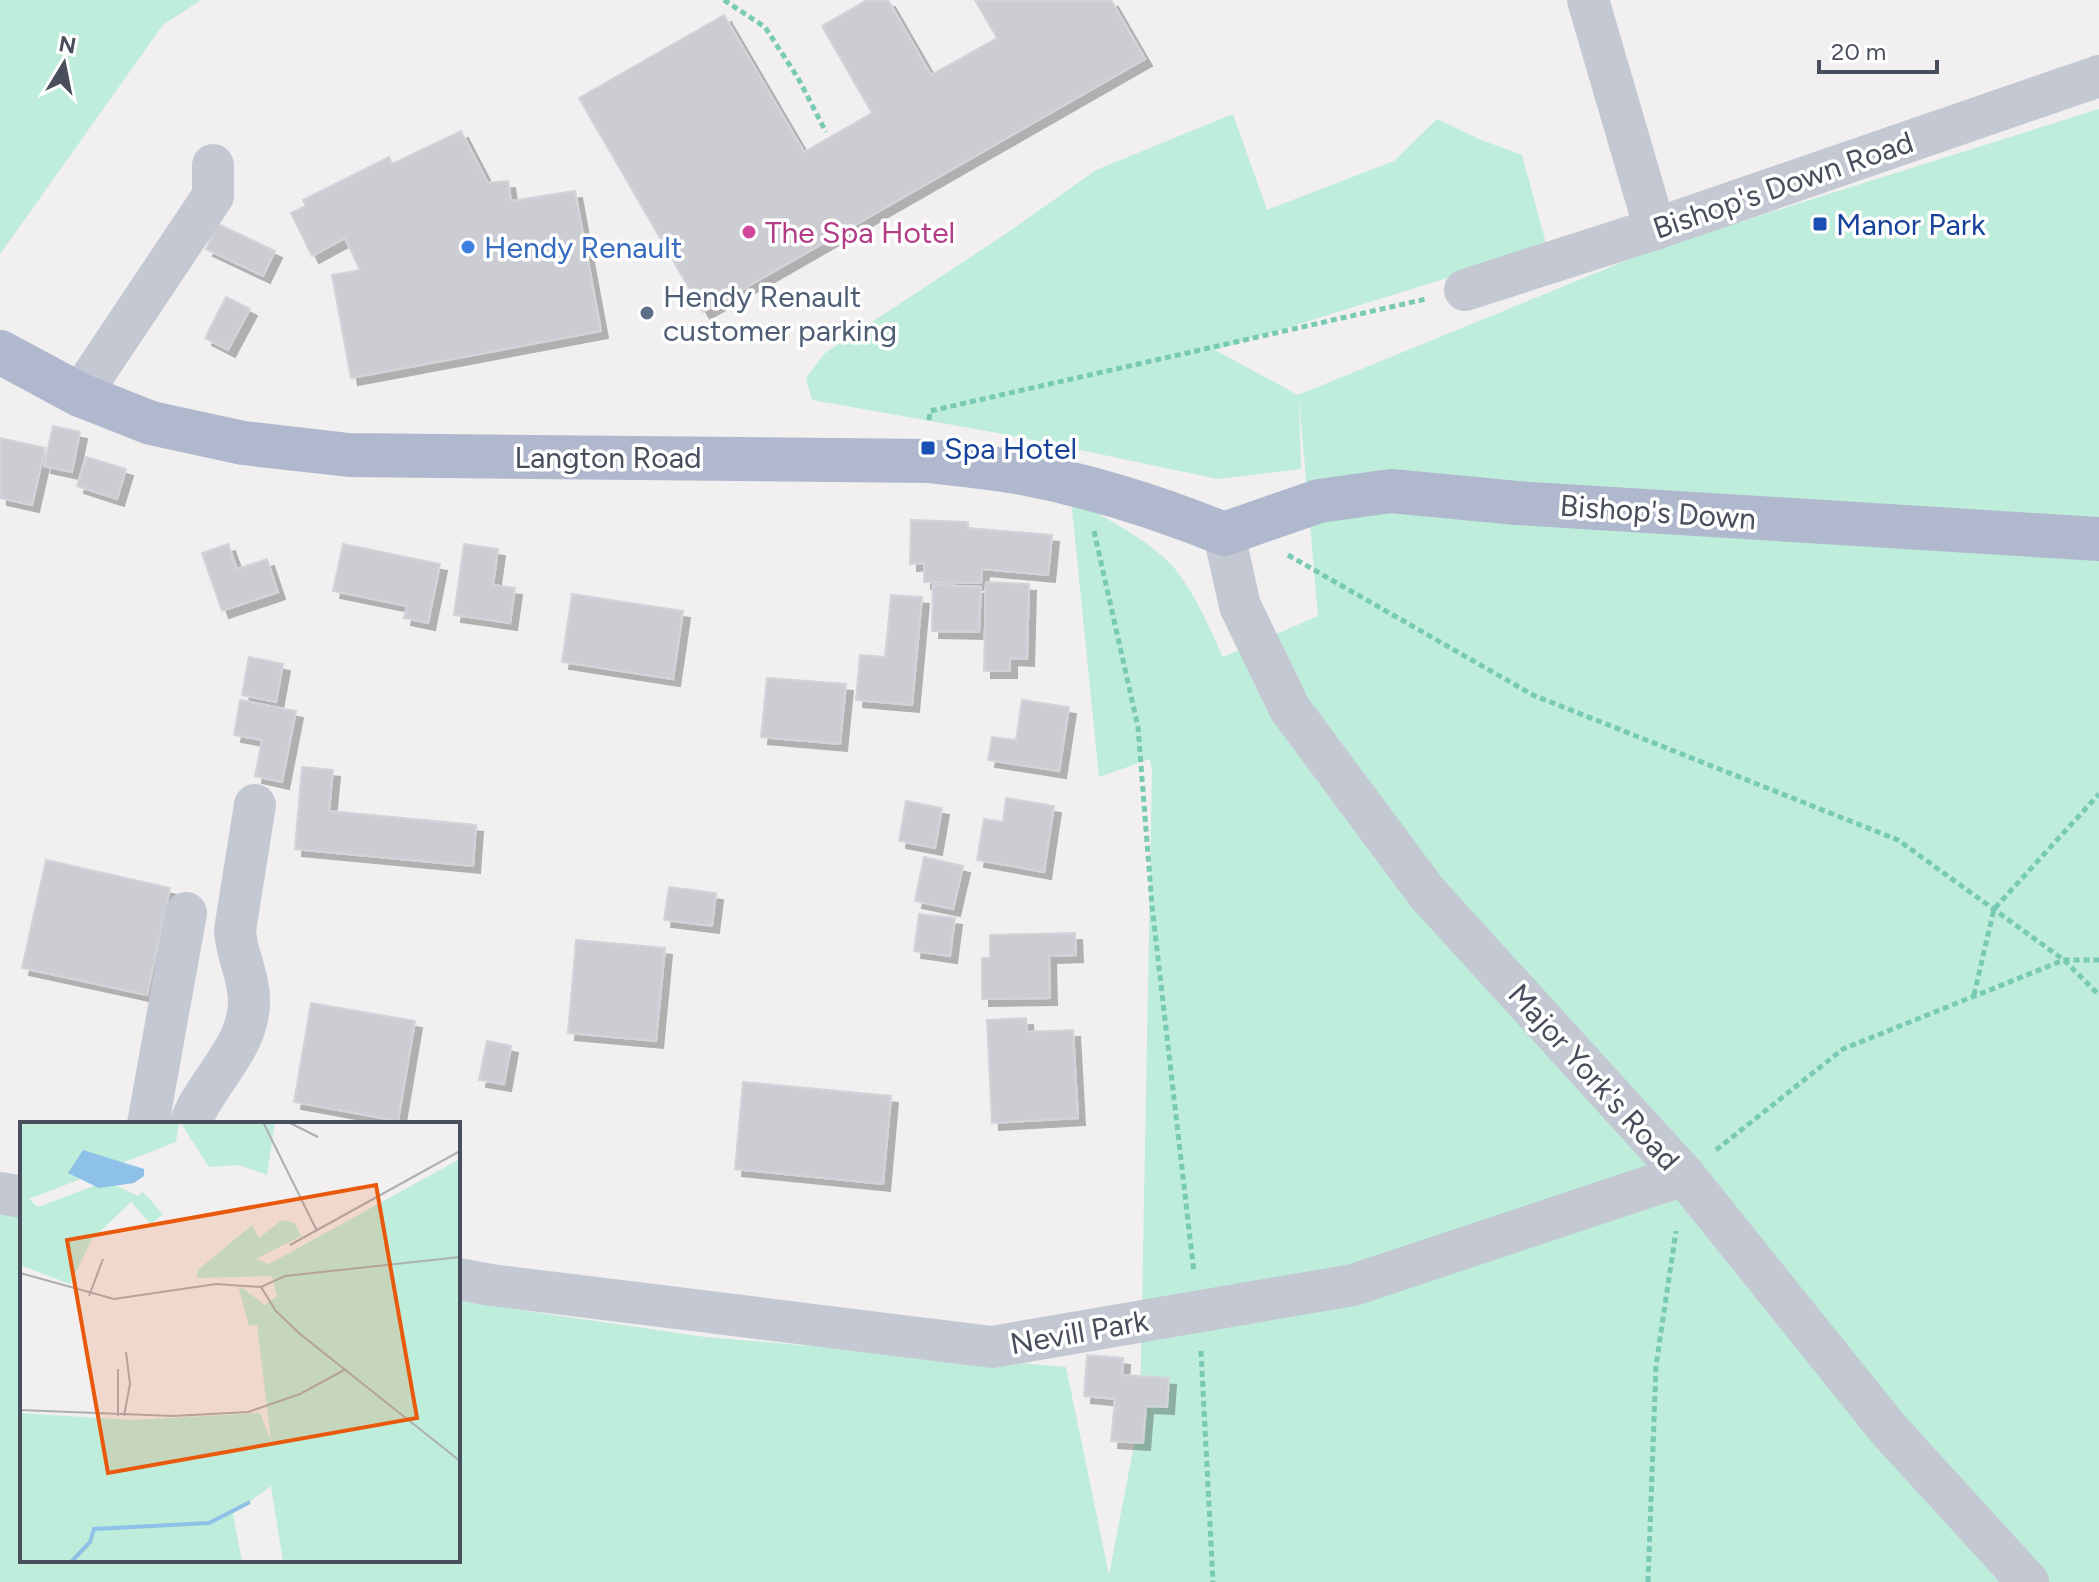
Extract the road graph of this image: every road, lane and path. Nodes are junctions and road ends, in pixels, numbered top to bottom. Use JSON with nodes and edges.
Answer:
{"nodes":[{"id":1,"x":724,"y":0,"type":"edge"},
{"id":2,"x":1588,"y":0,"type":"edge"},
{"id":3,"x":2099,"y":76,"type":"edge"},
{"id":4,"x":826,"y":132,"type":"dead end"},
{"id":5,"x":213,"y":165,"type":"dead end"},
{"id":6,"x":1655,"y":229,"type":"junction"},
{"id":7,"x":1465,"y":290,"type":"joint"},
{"id":8,"x":0,"y":352,"type":"edge"},
{"id":9,"x":80,"y":395,"type":"junction"},
{"id":10,"x":929,"y":461,"type":"junction"},
{"id":11,"x":1083,"y":487,"type":"junction"},
{"id":12,"x":1224,"y":534,"type":"junction"},
{"id":13,"x":2099,"y":539,"type":"edge"},
{"id":14,"x":2099,"y":794,"type":"edge"},
{"id":15,"x":255,"y":805,"type":"dead end"},
{"id":16,"x":1994,"y":909,"type":"junction"},
{"id":17,"x":186,"y":913,"type":"dead end"},
{"id":18,"x":2064,"y":960,"type":"junction"},
{"id":19,"x":2099,"y":960,"type":"edge"},
{"id":20,"x":2099,"y":995,"type":"edge"},
{"id":21,"x":1974,"y":996,"type":"junction"},
{"id":22,"x":148,"y":1122,"type":"edge"},
{"id":23,"x":191,"y":1122,"type":"edge"},
{"id":24,"x":1684,"y":1175,"type":"junction"},
{"id":25,"x":0,"y":1193,"type":"edge"},
{"id":26,"x":20,"y":1197,"type":"edge"},
{"id":27,"x":460,"y":1279,"type":"edge"},
{"id":28,"x":1199,"y":1312,"type":"junction"},
{"id":29,"x":1213,"y":1582,"type":"edge"},
{"id":30,"x":1648,"y":1582,"type":"edge"},
{"id":31,"x":2028,"y":1582,"type":"edge"}],
"edges":[{"from":1,"to":4,"type":"path"},
{"from":2,"to":6,"type":"street"},
{"from":3,"to":6,"type":"street","name":"Bishop's Down Road"},
{"from":5,"to":9,"type":"street"},
{"from":6,"to":7,"type":"street","name":"Bishop's Down Road"},
{"from":7,"to":10,"type":"path"},
{"from":8,"to":9,"type":"main road","name":"Langton Road"},
{"from":9,"to":10,"type":"main road","name":"Langton Road"},
{"from":10,"to":11,"type":"main road","name":"Langton Road"},
{"from":11,"to":12,"type":"main road","name":"Langton Road"},
{"from":11,"to":28,"type":"path"},
{"from":12,"to":13,"type":"main road","name":"Bishop's Down"},
{"from":12,"to":16,"type":"path"},
{"from":12,"to":24,"type":"street","name":"Major York's Road"},
{"from":14,"to":16,"type":"path"},
{"from":15,"to":23,"type":"street"},
{"from":16,"to":18,"type":"path"},
{"from":16,"to":21,"type":"path"},
{"from":17,"to":22,"type":"street"},
{"from":18,"to":19,"type":"path"},
{"from":18,"to":20,"type":"path"},
{"from":18,"to":21,"type":"path"},
{"from":21,"to":24,"type":"path"},
{"from":24,"to":28,"type":"street","name":"Nevill Park"},
{"from":24,"to":30,"type":"path"},
{"from":24,"to":31,"type":"street","name":"Major York's Road"},
{"from":25,"to":26,"type":"street"},
{"from":27,"to":28,"type":"street","name":"Nevill Park"},
{"from":28,"to":29,"type":"path"}]}
